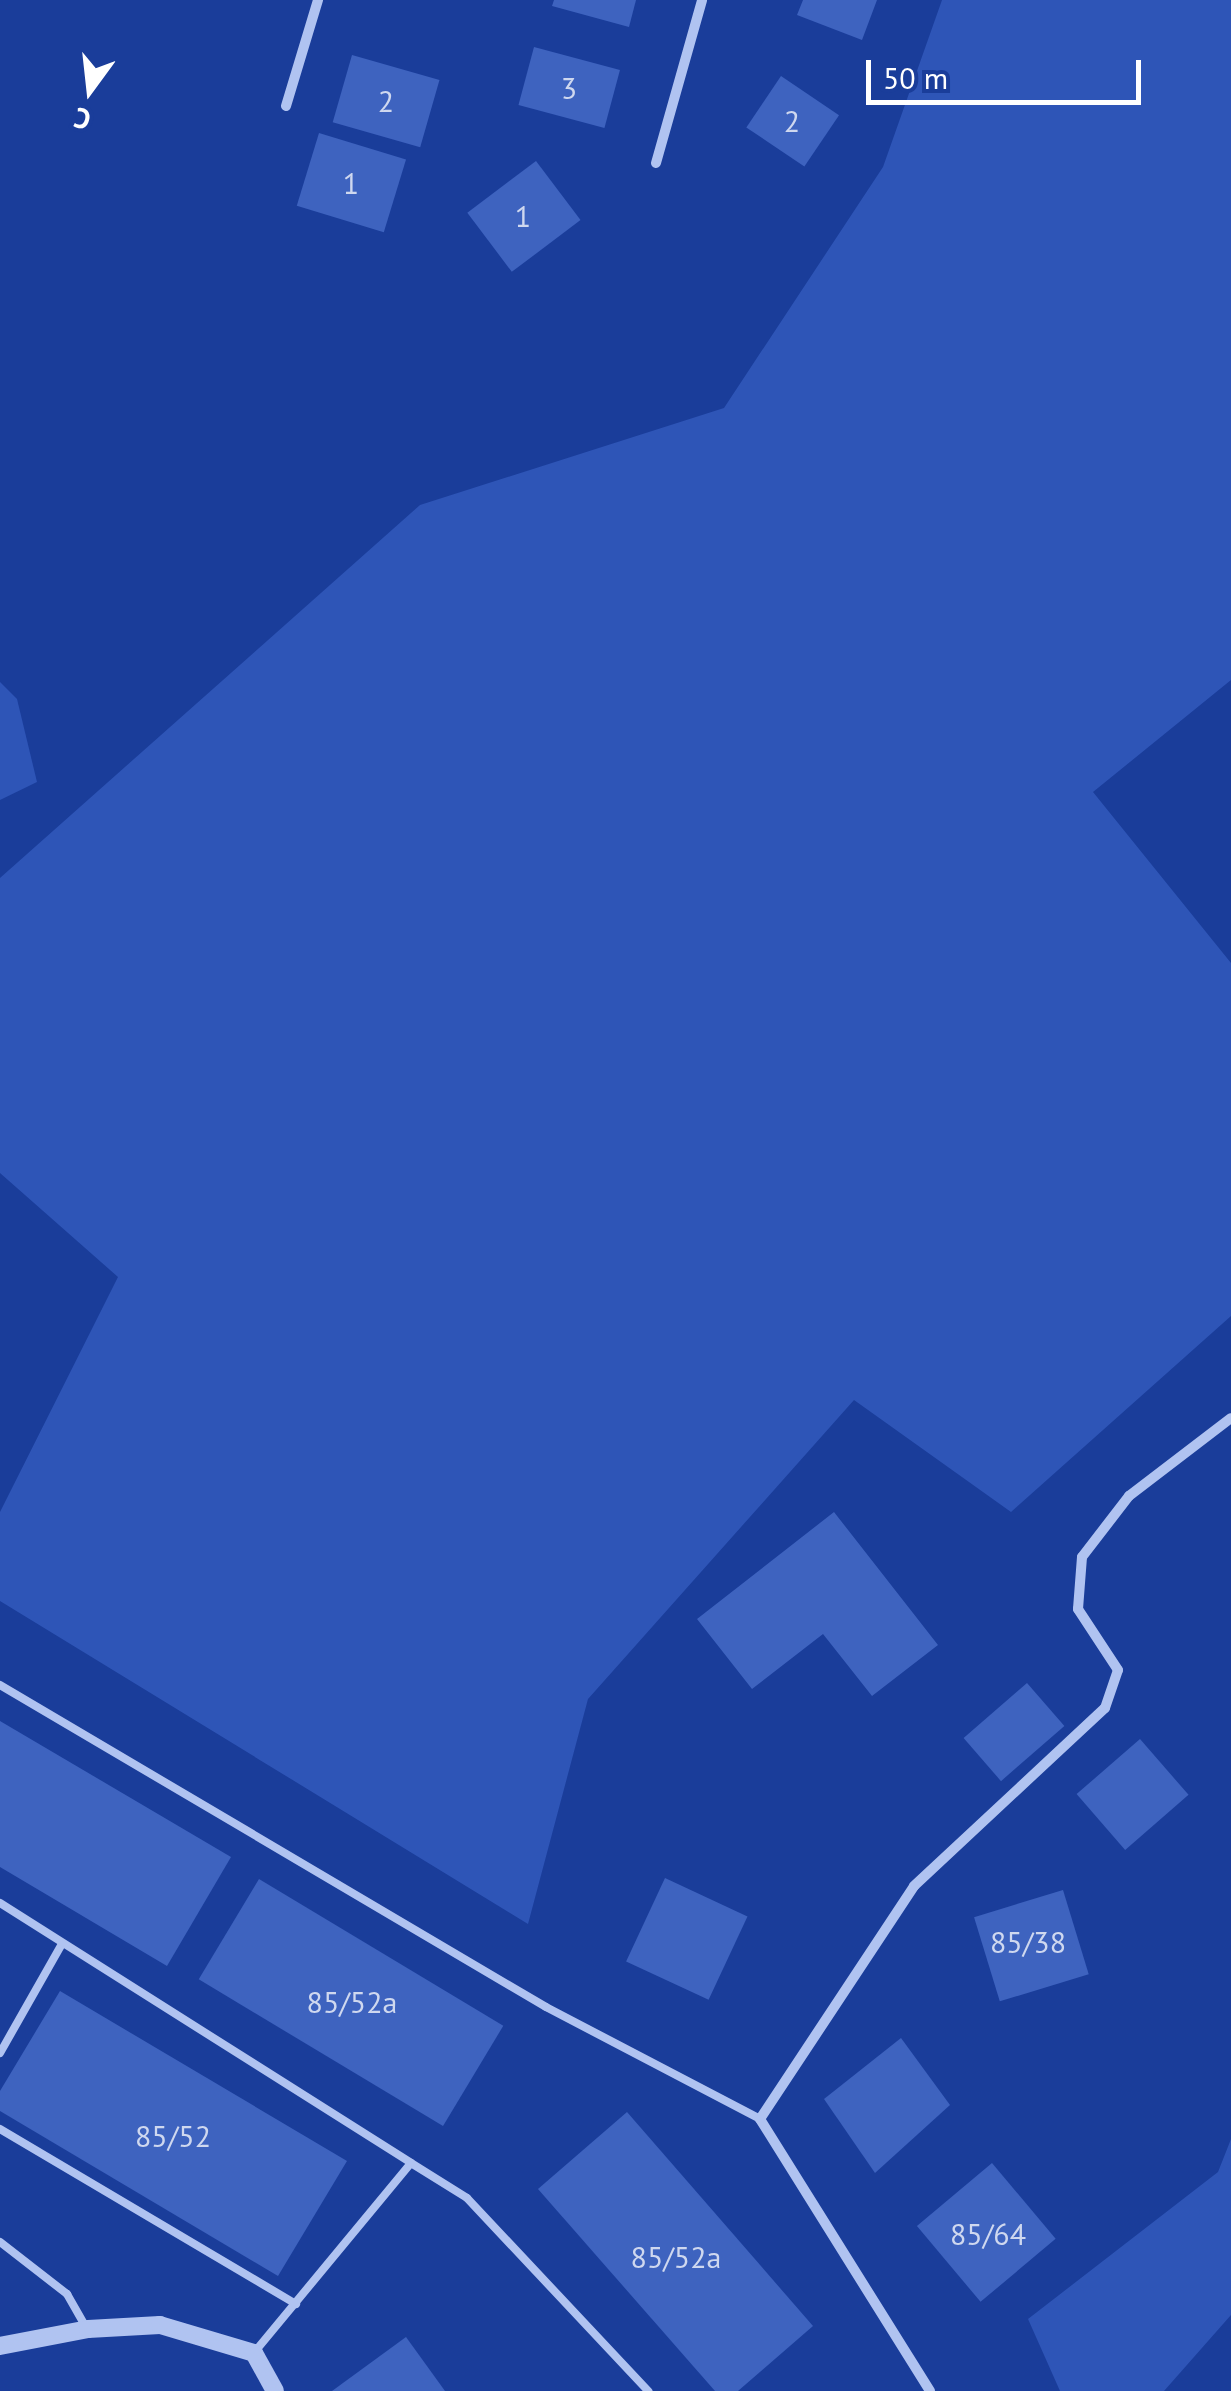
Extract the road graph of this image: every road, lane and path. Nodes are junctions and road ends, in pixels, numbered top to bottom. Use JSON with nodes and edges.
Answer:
{"nodes":[{"id":1,"x":318,"y":0,"type":"edge"},
{"id":2,"x":702,"y":0,"type":"edge"},
{"id":3,"x":286,"y":106,"type":"dead end"},
{"id":4,"x":656,"y":162,"type":"dead end"},
{"id":5,"x":1231,"y":1418,"type":"edge"},
{"id":6,"x":0,"y":1685,"type":"edge"},
{"id":7,"x":0,"y":1903,"type":"edge"},
{"id":8,"x":62,"y":1944,"type":"junction"},
{"id":9,"x":0,"y":2052,"type":"edge"},
{"id":10,"x":760,"y":2119,"type":"junction"},
{"id":11,"x":0,"y":2129,"type":"edge"},
{"id":12,"x":410,"y":2163,"type":"junction"},
{"id":13,"x":0,"y":2242,"type":"edge"},
{"id":14,"x":296,"y":2304,"type":"junction"},
{"id":15,"x":88,"y":2330,"type":"junction"},
{"id":16,"x":0,"y":2346,"type":"edge"},
{"id":17,"x":254,"y":2352,"type":"junction"},
{"id":18,"x":276,"y":2391,"type":"edge"},
{"id":19,"x":648,"y":2391,"type":"edge"},
{"id":20,"x":930,"y":2391,"type":"edge"}],
"edges":[{"from":1,"to":3,"type":"street"},
{"from":2,"to":4,"type":"street"},
{"from":5,"to":10,"type":"street"},
{"from":6,"to":10,"type":"lane"},
{"from":7,"to":8,"type":"lane"},
{"from":8,"to":9,"type":"lane"},
{"from":8,"to":12,"type":"lane"},
{"from":10,"to":20,"type":"street"},
{"from":11,"to":14,"type":"lane"},
{"from":12,"to":14,"type":"lane"},
{"from":12,"to":19,"type":"lane"},
{"from":13,"to":15,"type":"lane"},
{"from":14,"to":17,"type":"lane"},
{"from":15,"to":16,"type":"street"},
{"from":15,"to":17,"type":"street"},
{"from":17,"to":18,"type":"street"}]}
